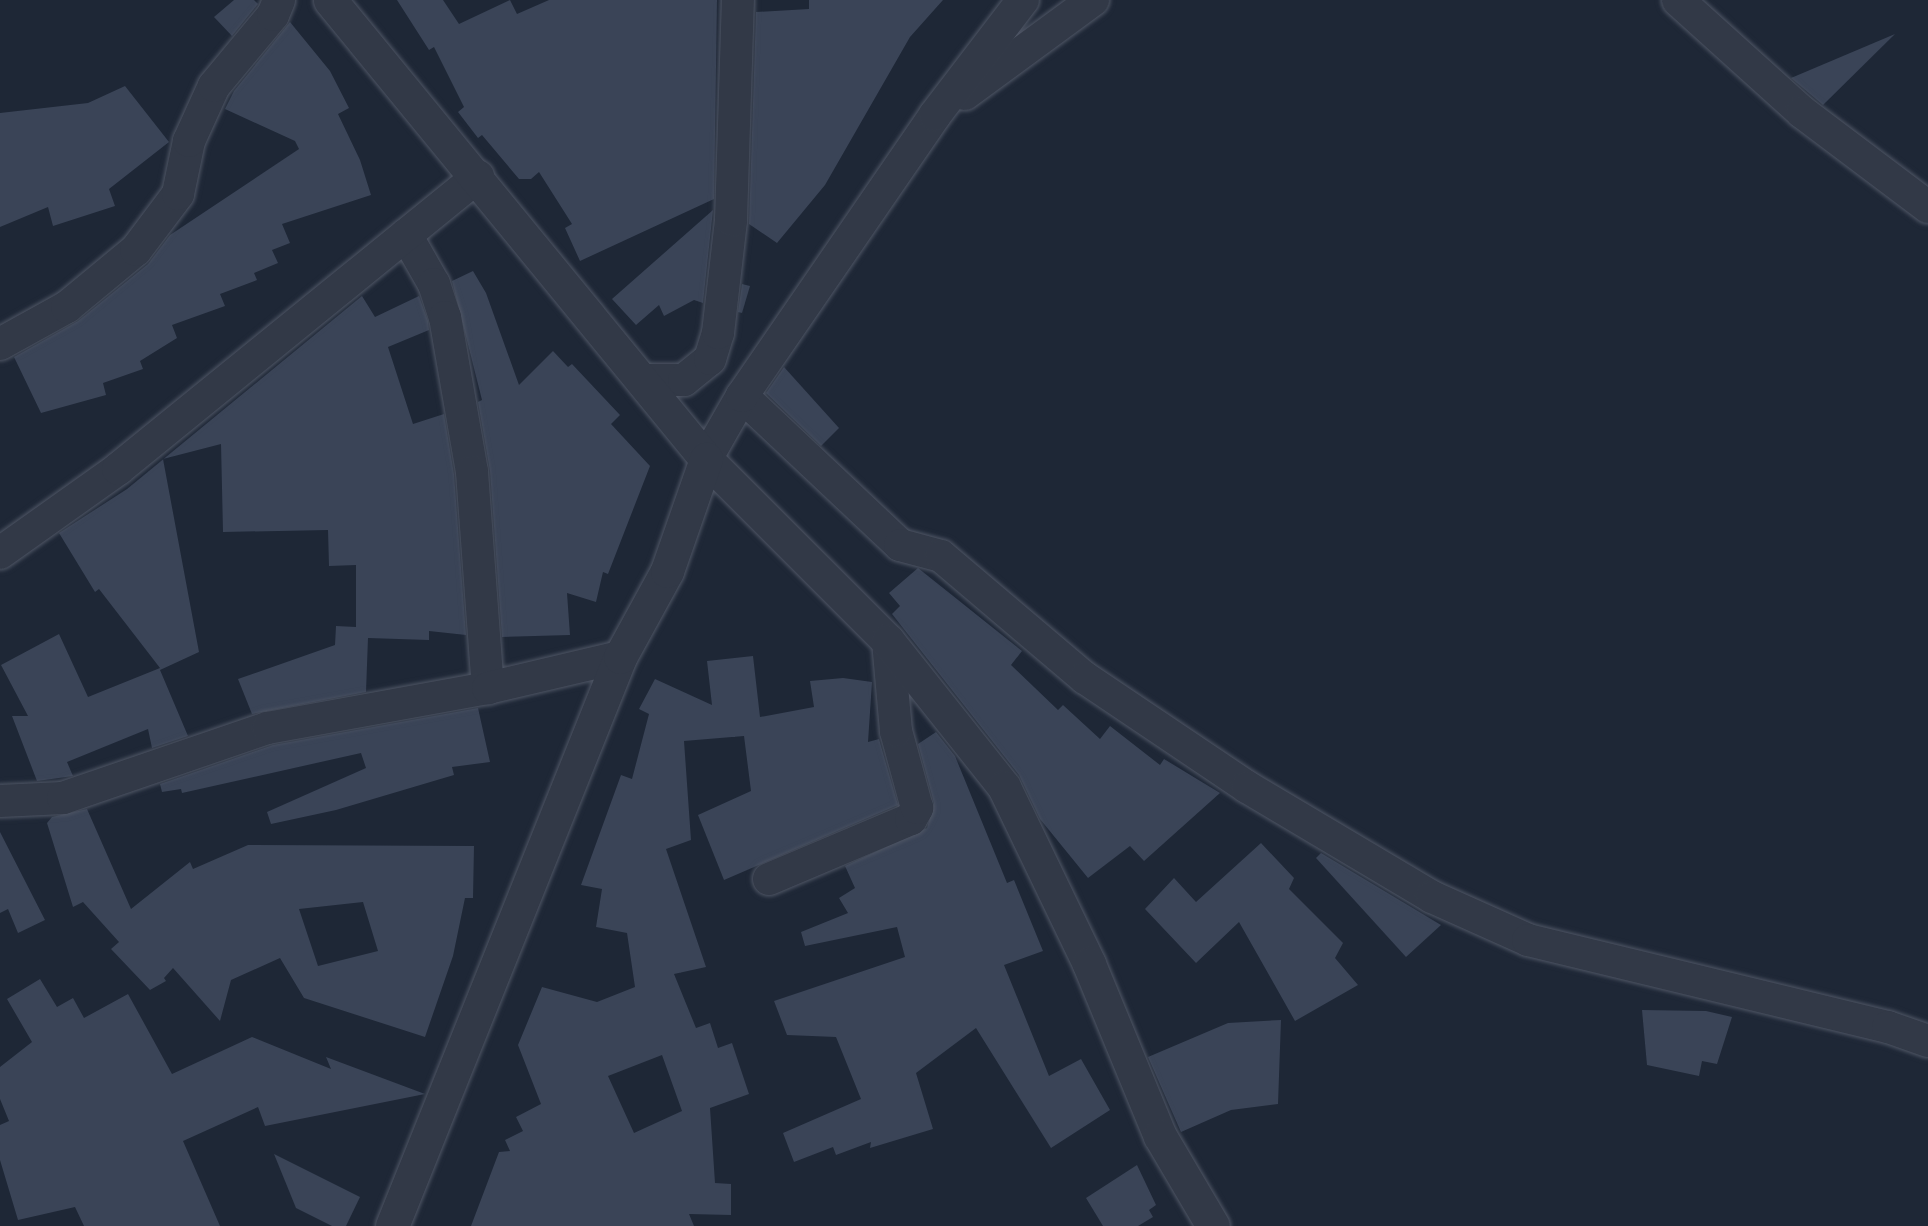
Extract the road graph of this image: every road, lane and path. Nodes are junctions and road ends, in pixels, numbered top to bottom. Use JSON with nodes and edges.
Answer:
{"nodes":[{"id":1,"x":279,"y":0,"type":"edge"},
{"id":2,"x":330,"y":0,"type":"edge"},
{"id":3,"x":738,"y":0,"type":"edge"},
{"id":4,"x":1023,"y":0,"type":"edge"},
{"id":5,"x":1093,"y":0,"type":"edge"},
{"id":6,"x":1678,"y":0,"type":"edge"},
{"id":7,"x":935,"y":116,"type":"junction"},
{"id":8,"x":478,"y":176,"type":"junction"},
{"id":9,"x":1928,"y":207,"type":"edge"},
{"id":10,"x":406,"y":235,"type":"junction"},
{"id":11,"x":0,"y":344,"type":"edge"},
{"id":12,"x":643,"y":380,"type":"junction"},
{"id":13,"x":742,"y":396,"type":"junction"},
{"id":14,"x":706,"y":459,"type":"junction"},
{"id":15,"x":0,"y":553,"type":"edge"},
{"id":16,"x":888,"y":641,"type":"junction"},
{"id":17,"x":620,"y":657,"type":"junction"},
{"id":18,"x":488,"y":688,"type":"junction"},
{"id":19,"x":0,"y":801,"type":"edge"},
{"id":20,"x":769,"y":879,"type":"dead end"},
{"id":21,"x":1928,"y":1041,"type":"edge"},
{"id":22,"x":392,"y":1226,"type":"edge"},
{"id":23,"x":1213,"y":1226,"type":"edge"}],
"edges":[{"from":1,"to":11,"type":"street"},
{"from":2,"to":8,"type":"street"},
{"from":3,"to":12,"type":"street"},
{"from":4,"to":7,"type":"street"},
{"from":5,"to":7,"type":"street"},
{"from":6,"to":9,"type":"street"},
{"from":7,"to":13,"type":"street"},
{"from":8,"to":10,"type":"street"},
{"from":8,"to":12,"type":"street"},
{"from":10,"to":15,"type":"street"},
{"from":10,"to":18,"type":"street"},
{"from":12,"to":14,"type":"street"},
{"from":13,"to":14,"type":"street"},
{"from":13,"to":21,"type":"street"},
{"from":14,"to":16,"type":"street"},
{"from":14,"to":17,"type":"street"},
{"from":16,"to":20,"type":"street"},
{"from":16,"to":23,"type":"street"},
{"from":17,"to":18,"type":"street"},
{"from":17,"to":22,"type":"street"},
{"from":18,"to":19,"type":"street"}]}
